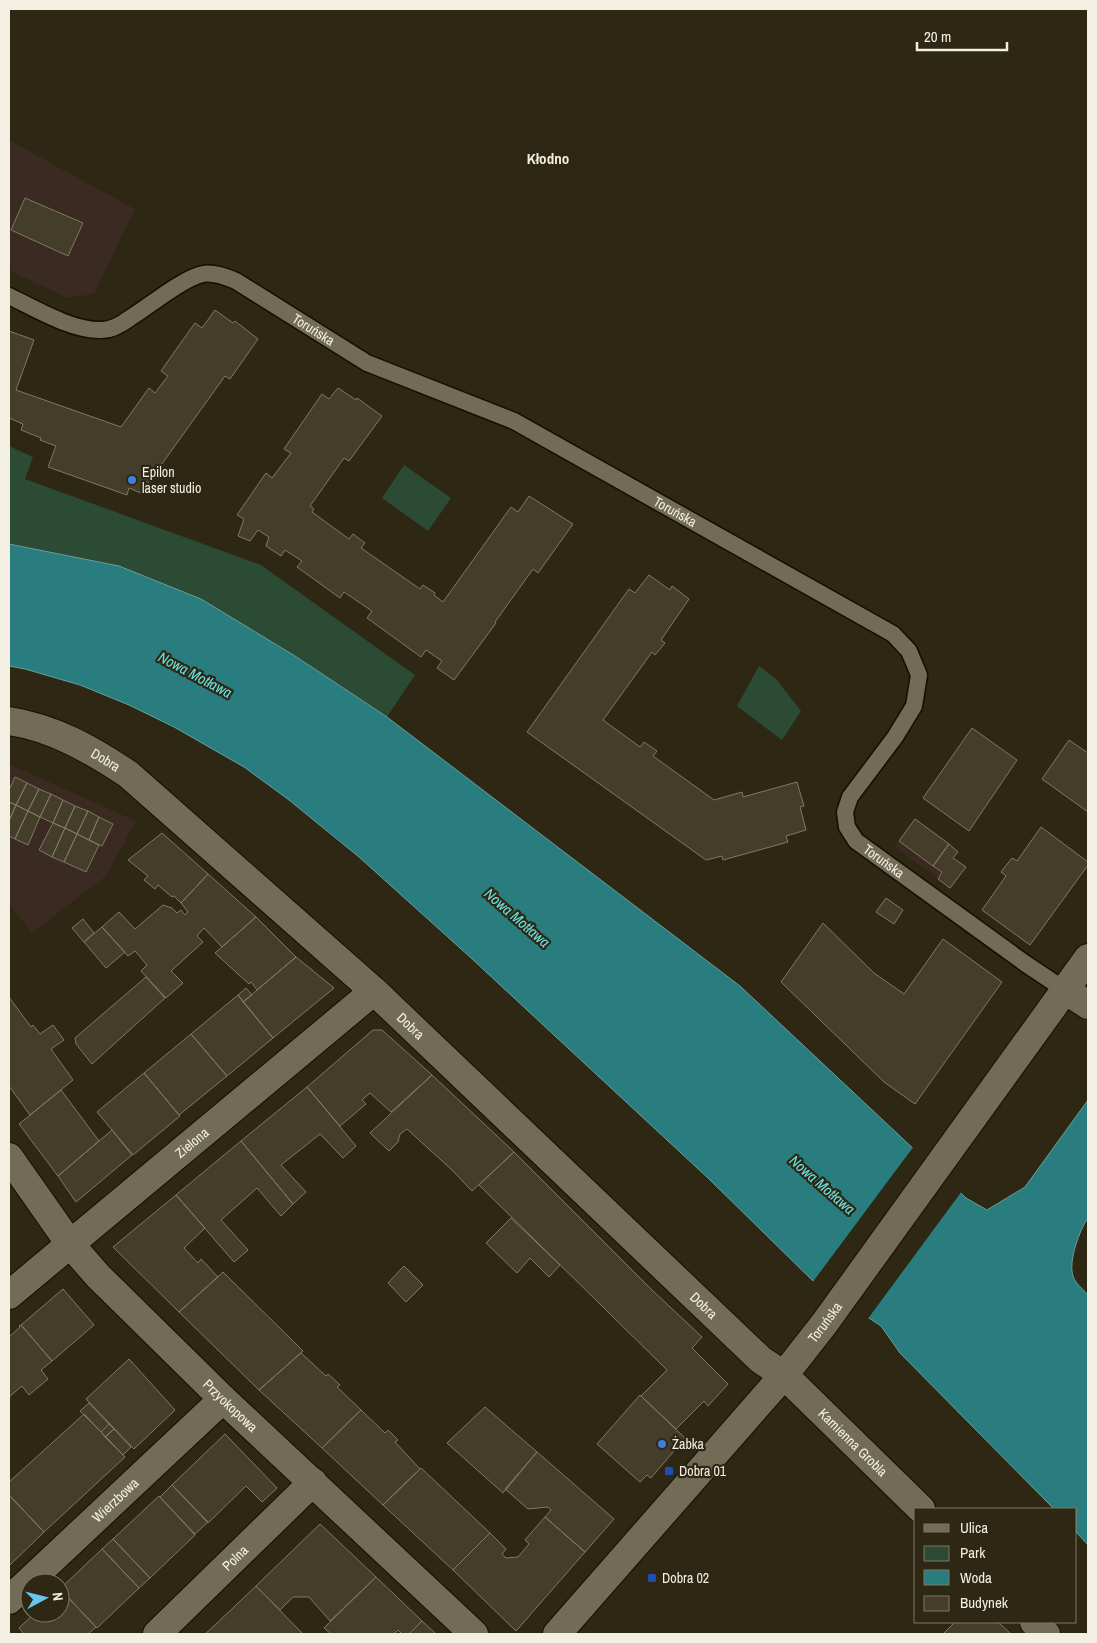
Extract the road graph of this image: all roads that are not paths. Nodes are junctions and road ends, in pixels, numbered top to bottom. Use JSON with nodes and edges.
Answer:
{"nodes":[{"id":1,"x":9,"y":296,"type":"edge"},
{"id":2,"x":9,"y":721,"type":"edge"},
{"id":3,"x":1088,"y":958,"type":"edge"},
{"id":4,"x":1065,"y":990,"type":"junction"},
{"id":5,"x":374,"y":991,"type":"junction"},
{"id":6,"x":1088,"y":1005,"type":"edge"},
{"id":7,"x":9,"y":1157,"type":"edge"},
{"id":8,"x":70,"y":1244,"type":"junction"},
{"id":9,"x":9,"y":1295,"type":"edge"},
{"id":10,"x":784,"y":1375,"type":"junction"},
{"id":11,"x":223,"y":1399,"type":"junction"},
{"id":12,"x":313,"y":1482,"type":"junction"},
{"id":13,"x":920,"y":1508,"type":"edge"},
{"id":14,"x":9,"y":1600,"type":"edge"},
{"id":15,"x":1035,"y":1623,"type":"edge"},
{"id":16,"x":157,"y":1634,"type":"edge"},
{"id":17,"x":474,"y":1634,"type":"edge"},
{"id":18,"x":557,"y":1634,"type":"edge"},
{"id":19,"x":1046,"y":1634,"type":"edge"}],
"edges":[{"from":1,"to":4,"type":"lane","name":"Toruńska"},
{"from":2,"to":5,"type":"street","name":"Dobra"},
{"from":3,"to":4,"type":"street","name":"Toruńska"},
{"from":4,"to":6,"type":"street"},
{"from":4,"to":10,"type":"street","name":"Toruńska"},
{"from":5,"to":8,"type":"street","name":"Zielona"},
{"from":5,"to":10,"type":"street","name":"Dobra"},
{"from":7,"to":8,"type":"street","name":"Przyokopowa"},
{"from":8,"to":9,"type":"street","name":"Zielona"},
{"from":8,"to":11,"type":"street","name":"Przyokopowa"},
{"from":10,"to":13,"type":"street","name":"Kamienna Grobla"},
{"from":10,"to":18,"type":"street","name":"Toruńska"},
{"from":11,"to":12,"type":"street","name":"Przyokopowa"},
{"from":11,"to":14,"type":"street","name":"Wierzbowa"},
{"from":12,"to":16,"type":"street","name":"Polna"},
{"from":12,"to":17,"type":"street","name":"Przyokopowa"},
{"from":15,"to":19,"type":"street"}]}
